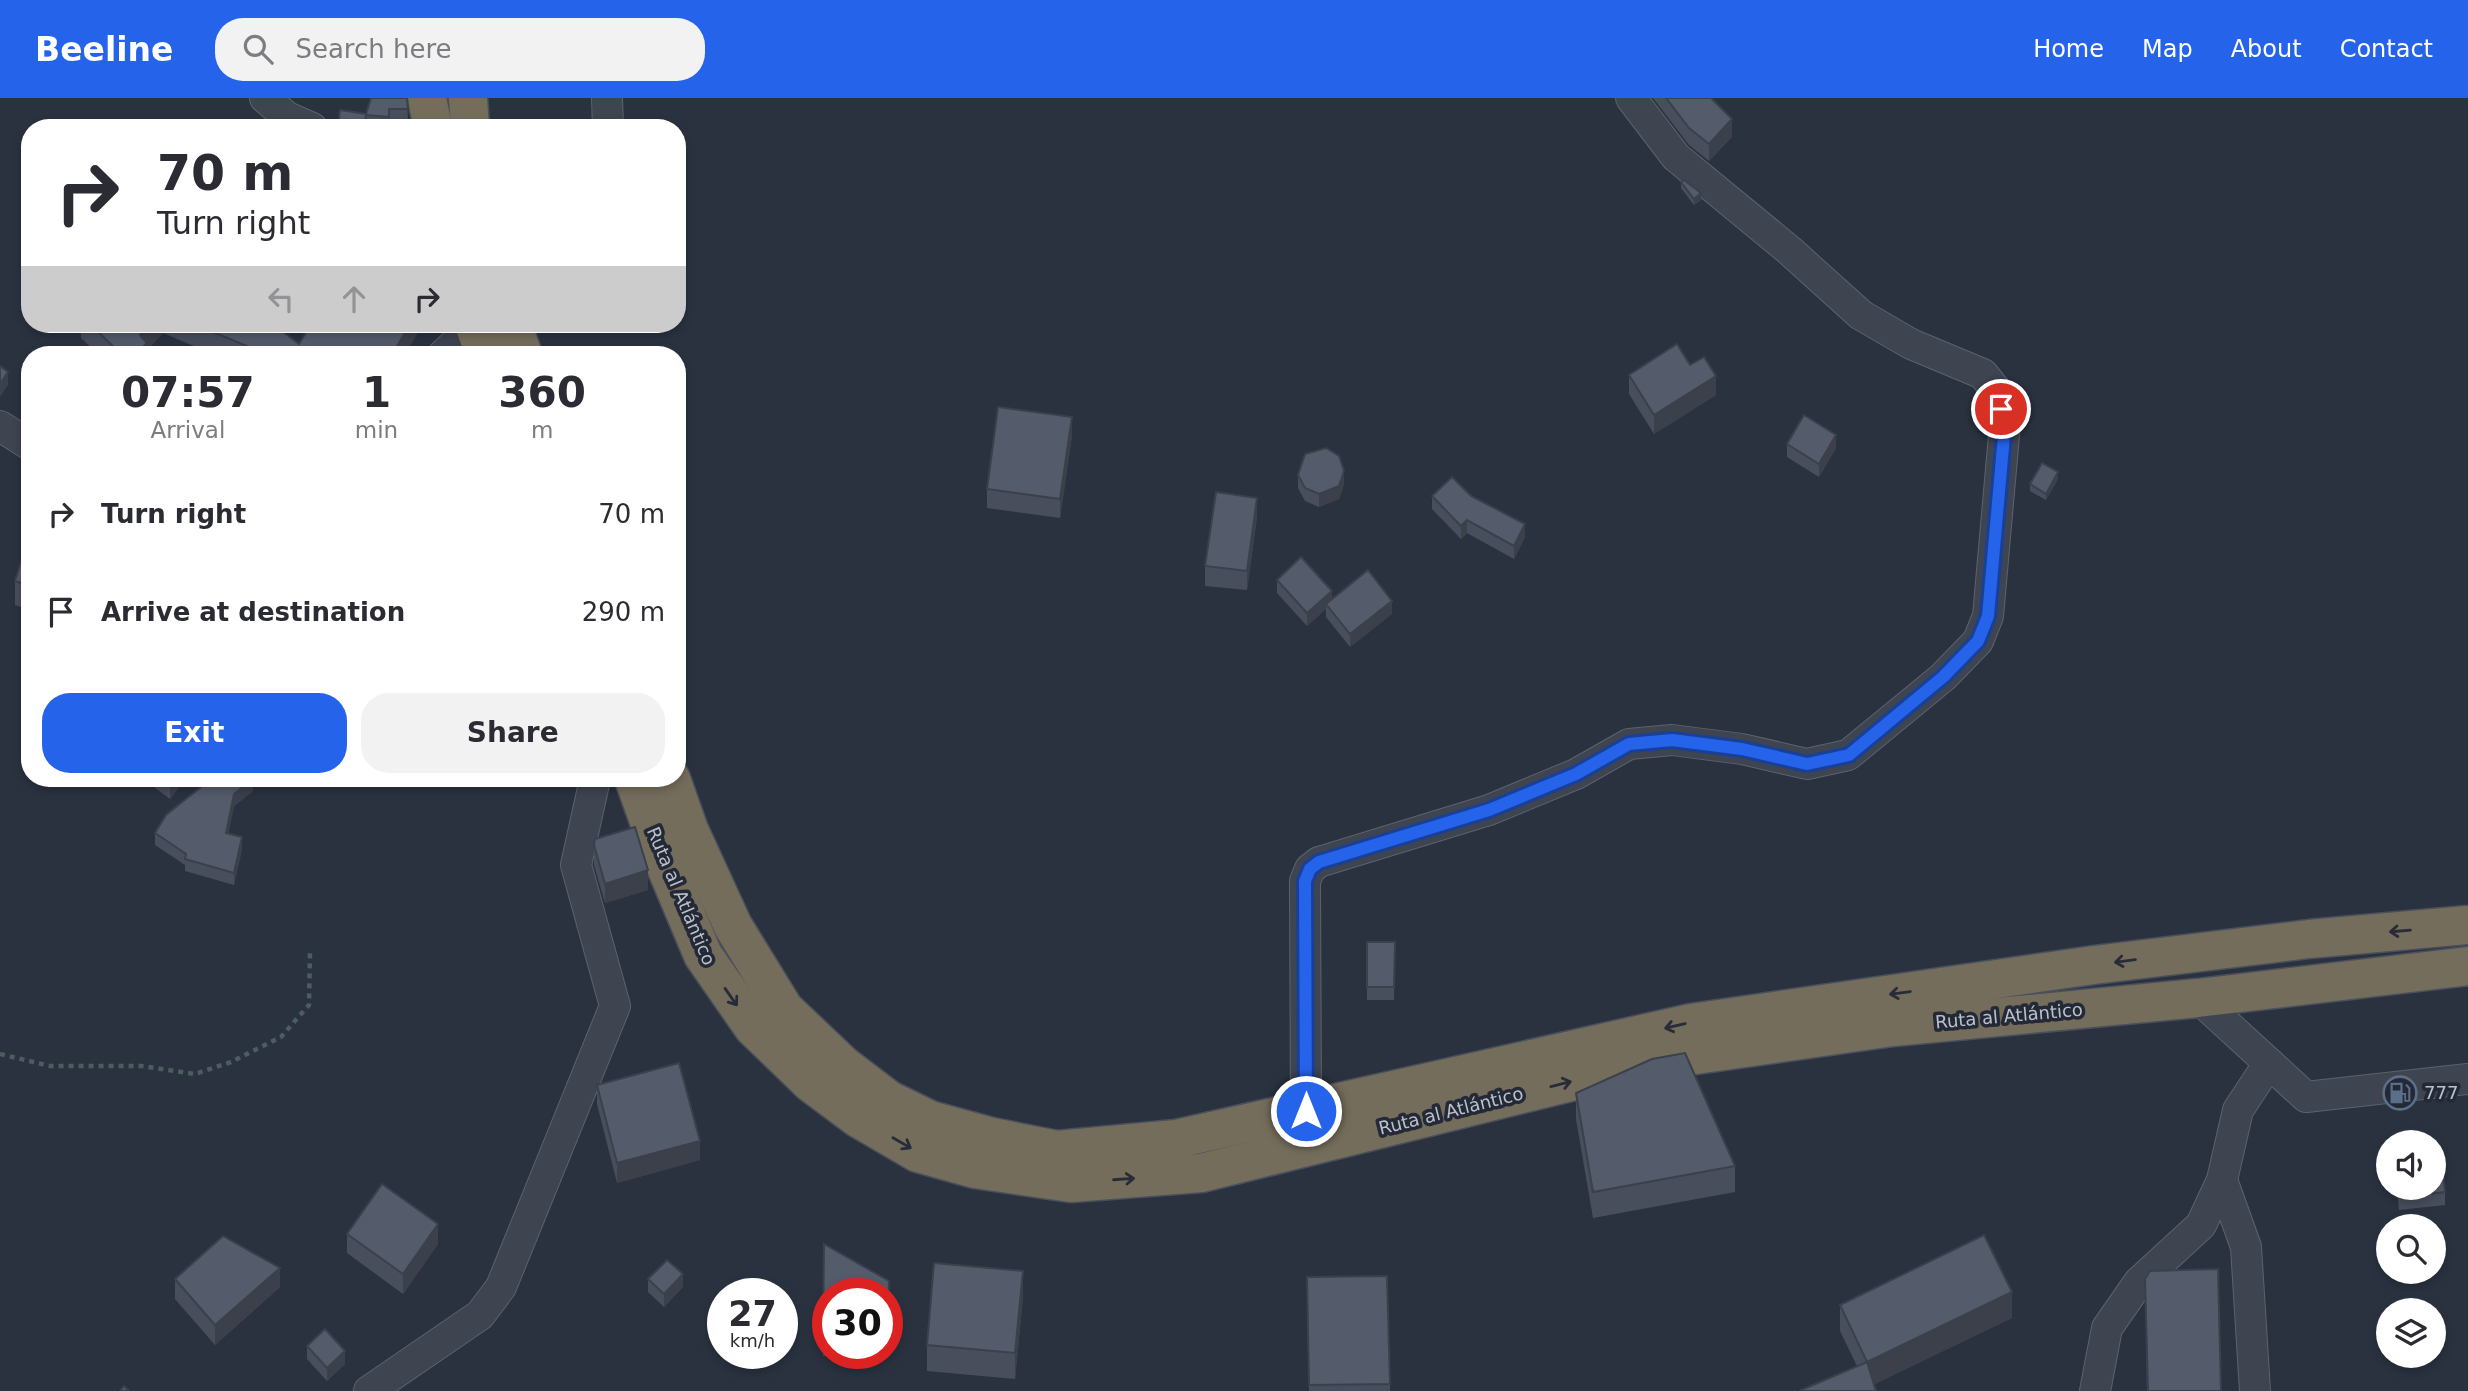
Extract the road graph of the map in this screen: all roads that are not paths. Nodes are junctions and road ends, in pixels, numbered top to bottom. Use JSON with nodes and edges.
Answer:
{"nodes":[{"id":1,"x":265,"y":98,"type":"edge"},
{"id":2,"x":468,"y":98,"type":"edge"},
{"id":3,"x":607,"y":98,"type":"edge"},
{"id":4,"x":1631,"y":98,"type":"edge"},
{"id":5,"x":292,"y":119,"type":"edge"},
{"id":6,"x":469,"y":119,"type":"edge"},
{"id":7,"x":608,"y":119,"type":"edge"},
{"id":8,"x":479,"y":333,"type":"edge"},
{"id":9,"x":489,"y":333,"type":"edge"},
{"id":10,"x":458,"y":346,"type":"edge"},
{"id":11,"x":509,"y":346,"type":"edge"},
{"id":12,"x":0,"y":426,"type":"edge"},
{"id":13,"x":21,"y":440,"type":"edge"},
{"id":14,"x":593,"y":787,"type":"edge"},
{"id":15,"x":637,"y":787,"type":"edge"},
{"id":16,"x":674,"y":787,"type":"edge"},
{"id":17,"x":2468,"y":925,"type":"edge"},
{"id":18,"x":2309,"y":939,"type":"junction"},
{"id":19,"x":2468,"y":951,"type":"edge"},
{"id":20,"x":2468,"y":966,"type":"edge"},
{"id":21,"x":2388,"y":973,"type":"junction"},
{"id":22,"x":2198,"y":998,"type":"junction"},
{"id":23,"x":2269,"y":1063,"type":"junction"},
{"id":24,"x":2468,"y":1079,"type":"edge"},
{"id":25,"x":1306,"y":1111,"type":"junction"},
{"id":26,"x":2222,"y":1180,"type":"junction"},
{"id":27,"x":369,"y":1391,"type":"edge"},
{"id":28,"x":2095,"y":1391,"type":"edge"},
{"id":29,"x":2255,"y":1391,"type":"edge"}],
"edges":[{"from":1,"to":5,"type":"street"},
{"from":2,"to":6,"type":"highway"},
{"from":3,"to":7,"type":"street"},
{"from":4,"to":25,"type":"street"},
{"from":8,"to":10,"type":"street"},
{"from":9,"to":11,"type":"highway"},
{"from":12,"to":13,"type":"street"},
{"from":14,"to":27,"type":"street"},
{"from":15,"to":22,"type":"highway","name":"Ruta al Atlántico","one_way":true},
{"from":16,"to":25,"type":"highway","name":"Ruta al Atlántico"},
{"from":17,"to":18,"type":"highway","name":"Ruta al Atlántico","one_way":true},
{"from":18,"to":22,"type":"highway"},
{"from":18,"to":25,"type":"highway","name":"Ruta al Atlántico","one_way":true},
{"from":19,"to":21,"type":"highway"},
{"from":20,"to":21,"type":"highway","name":"Ruta al Atlántico"},
{"from":21,"to":22,"type":"highway","name":"Ruta al Atlántico"},
{"from":22,"to":23,"type":"street"},
{"from":23,"to":24,"type":"street"},
{"from":23,"to":26,"type":"street"},
{"from":26,"to":28,"type":"street"},
{"from":26,"to":29,"type":"street"}]}
